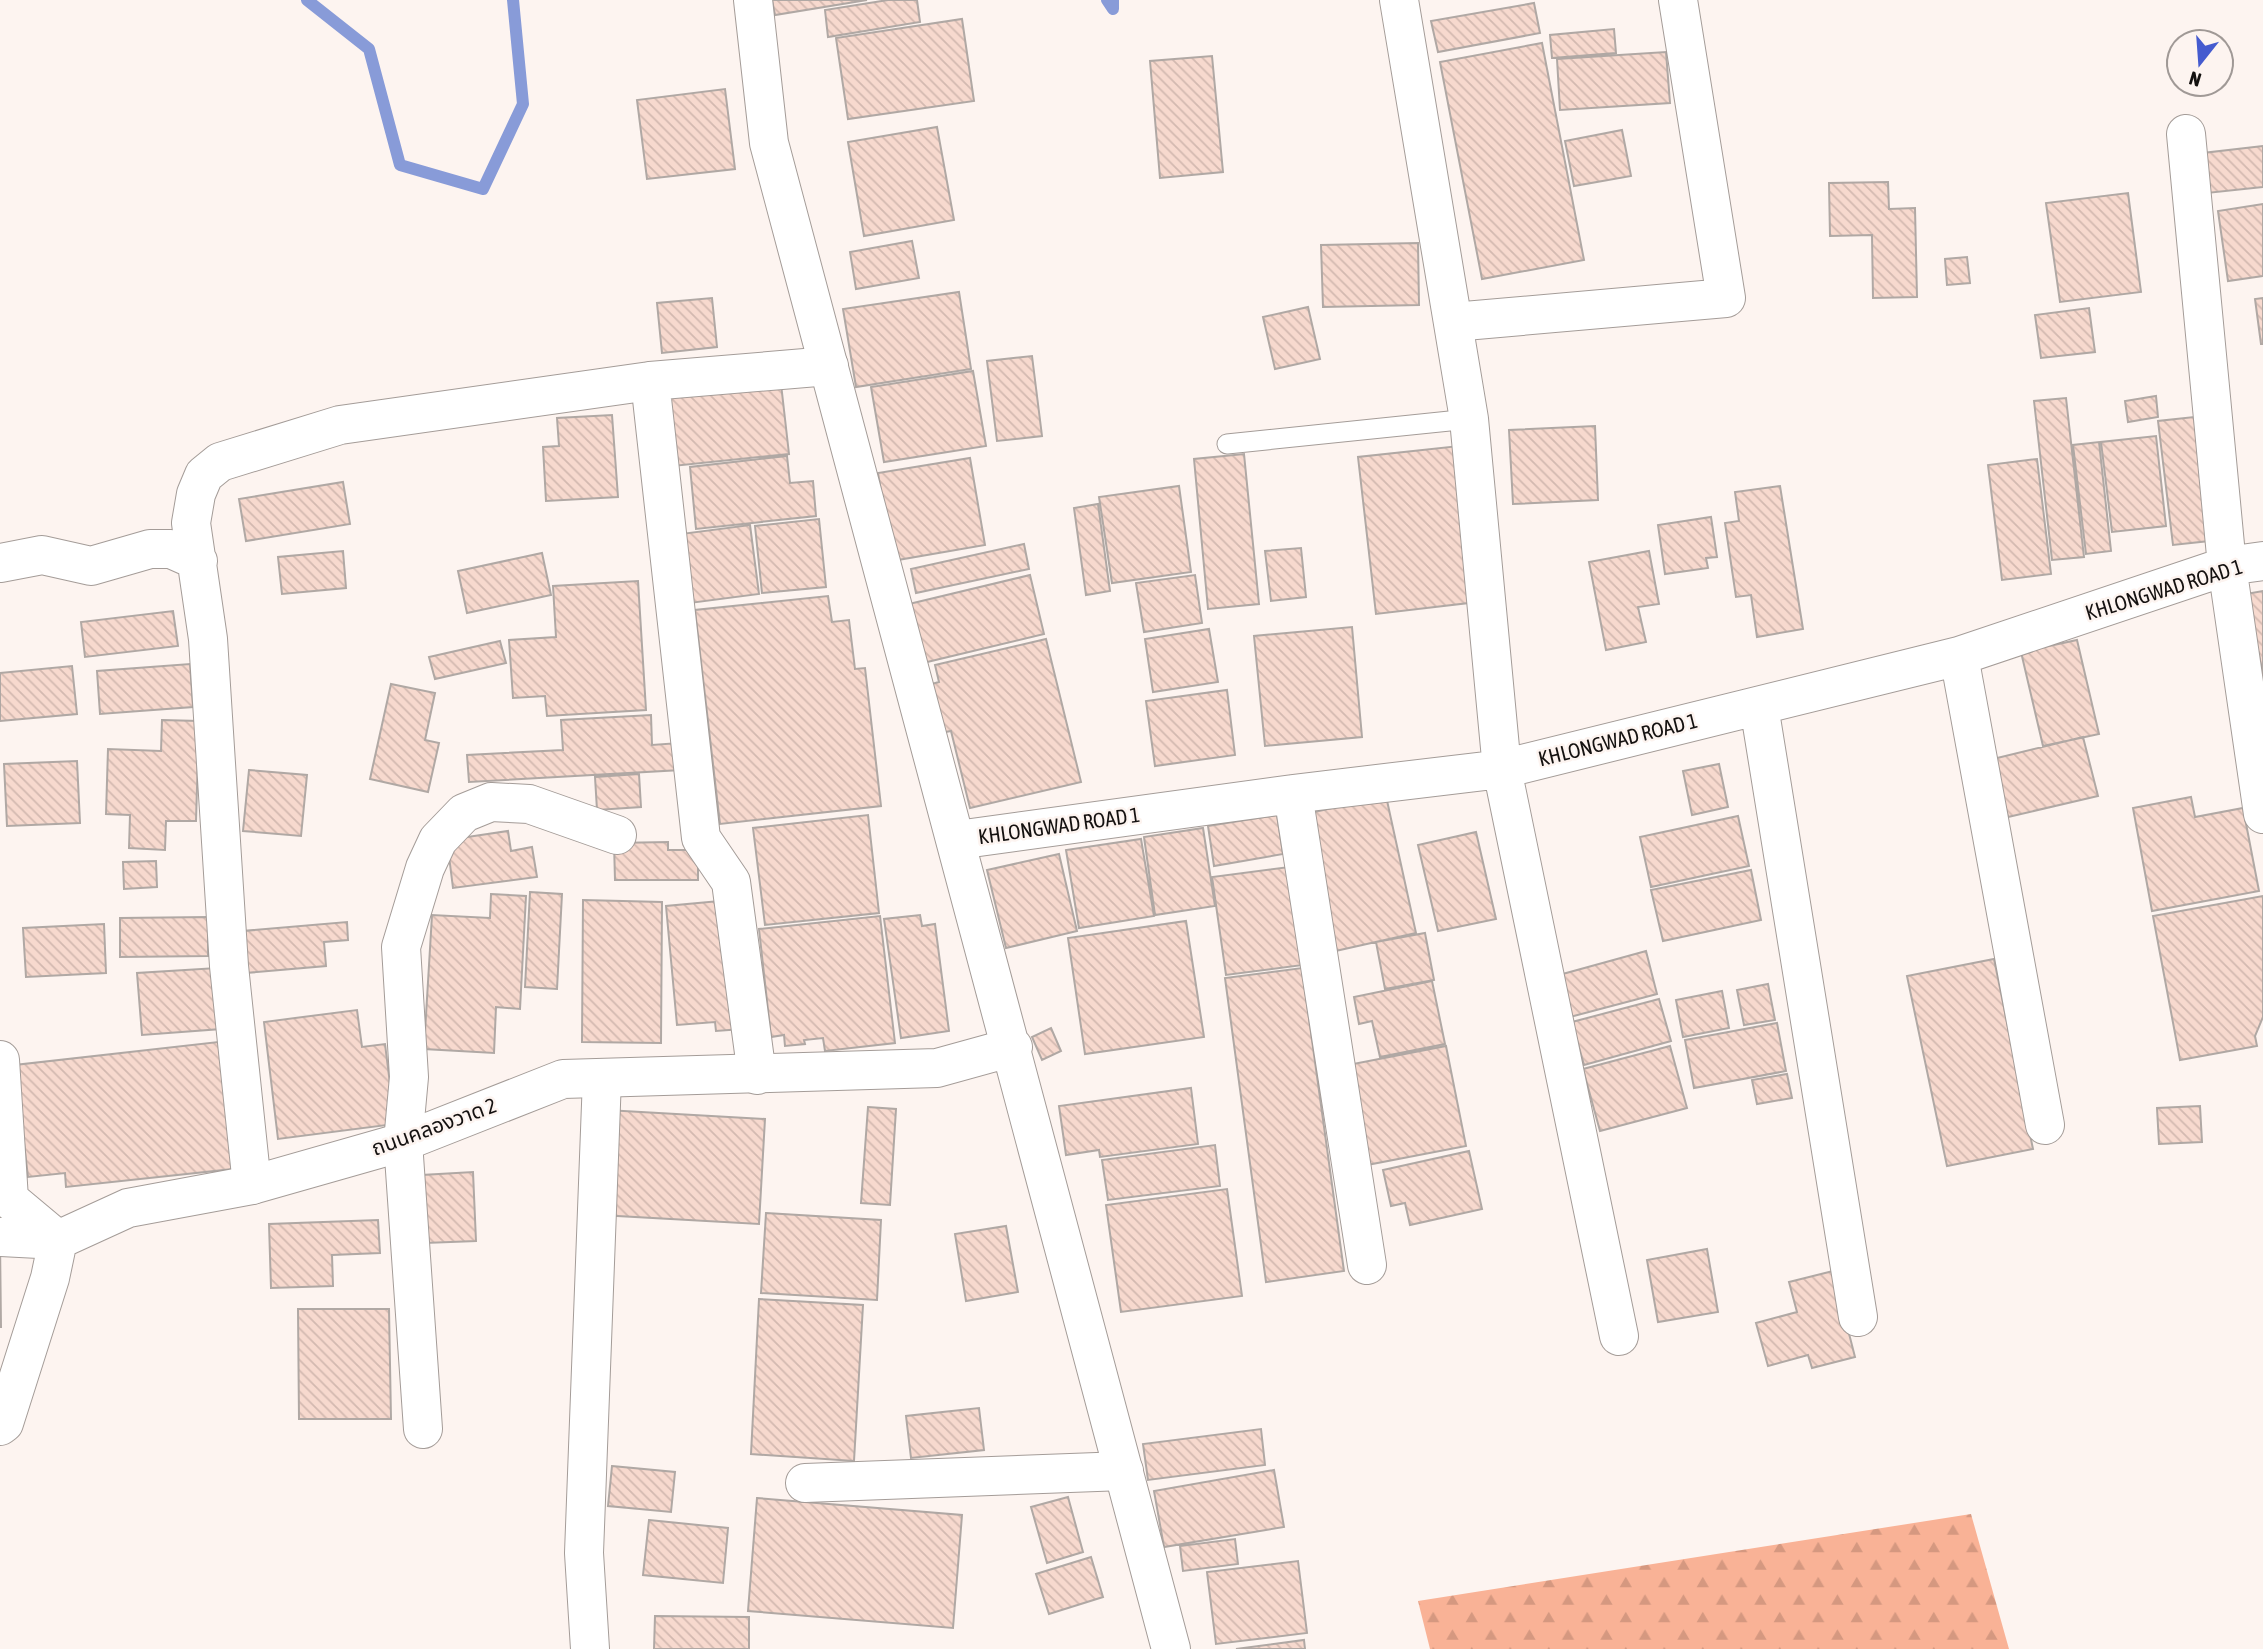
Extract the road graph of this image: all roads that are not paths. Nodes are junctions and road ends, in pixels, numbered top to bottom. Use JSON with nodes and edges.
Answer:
{"nodes":[{"id":1,"x":753,"y":0,"type":"edge"},
{"id":2,"x":1399,"y":0,"type":"edge"},
{"id":3,"x":1678,"y":0,"type":"edge"},
{"id":4,"x":2186,"y":134,"type":"dead end"},
{"id":5,"x":1453,"y":322,"type":"junction"},
{"id":6,"x":829,"y":366,"type":"junction"},
{"id":7,"x":650,"y":381,"type":"junction"},
{"id":8,"x":1469,"y":419,"type":"junction"},
{"id":9,"x":1227,"y":444,"type":"dead end"},
{"id":10,"x":198,"y":561,"type":"junction"},
{"id":11,"x":0,"y":564,"type":"edge"},
{"id":12,"x":2245,"y":564,"type":"edge"},
{"id":13,"x":1959,"y":656,"type":"junction"},
{"id":14,"x":1759,"y":706,"type":"junction"},
{"id":15,"x":1502,"y":769,"type":"junction"},
{"id":16,"x":1293,"y":794,"type":"junction"},
{"id":17,"x":2263,"y":814,"type":"edge"},
{"id":18,"x":617,"y":835,"type":"dead end"},
{"id":19,"x":957,"y":840,"type":"junction"},
{"id":20,"x":1013,"y":1047,"type":"junction"},
{"id":21,"x":0,"y":1060,"type":"edge"},
{"id":22,"x":757,"y":1075,"type":"junction"},
{"id":23,"x":602,"y":1078,"type":"junction"},
{"id":24,"x":2045,"y":1125,"type":"dead end"},
{"id":25,"x":402,"y":1142,"type":"junction"},
{"id":26,"x":252,"y":1185,"type":"junction"},
{"id":27,"x":0,"y":1237,"type":"edge"},
{"id":28,"x":58,"y":1240,"type":"junction"},
{"id":29,"x":1367,"y":1265,"type":"dead end"},
{"id":30,"x":1858,"y":1317,"type":"dead end"},
{"id":31,"x":1619,"y":1336,"type":"dead end"},
{"id":32,"x":0,"y":1426,"type":"edge"},
{"id":33,"x":423,"y":1429,"type":"dead end"},
{"id":34,"x":1124,"y":1471,"type":"junction"},
{"id":35,"x":806,"y":1483,"type":"dead end"},
{"id":36,"x":590,"y":1649,"type":"edge"},
{"id":37,"x":1171,"y":1649,"type":"edge"}],
"edges":[{"from":1,"to":6,"type":"street"},
{"from":2,"to":5,"type":"street"},
{"from":3,"to":5,"type":"street"},
{"from":4,"to":12,"type":"street"},
{"from":5,"to":8,"type":"street"},
{"from":6,"to":7,"type":"street"},
{"from":6,"to":19,"type":"street"},
{"from":7,"to":10,"type":"street"},
{"from":7,"to":22,"type":"street"},
{"from":8,"to":9,"type":"lane"},
{"from":8,"to":15,"type":"street"},
{"from":10,"to":11,"type":"street"},
{"from":10,"to":26,"type":"street"},
{"from":12,"to":13,"type":"street","name":"KHLONGWAD ROAD 1"},
{"from":12,"to":17,"type":"street"},
{"from":13,"to":14,"type":"street","name":"KHLONGWAD ROAD 1"},
{"from":13,"to":24,"type":"street"},
{"from":14,"to":15,"type":"street","name":"KHLONGWAD ROAD 1"},
{"from":14,"to":30,"type":"street"},
{"from":15,"to":16,"type":"street","name":"KHLONGWAD ROAD 1"},
{"from":15,"to":31,"type":"street"},
{"from":16,"to":19,"type":"street","name":"KHLONGWAD ROAD 1"},
{"from":16,"to":29,"type":"street"},
{"from":18,"to":25,"type":"street"},
{"from":19,"to":20,"type":"street"},
{"from":20,"to":22,"type":"street","name":"ถนนคลองวาด 2"},
{"from":20,"to":34,"type":"street"},
{"from":21,"to":28,"type":"street"},
{"from":22,"to":23,"type":"street","name":"ถนนคลองวาด 2"},
{"from":23,"to":25,"type":"street","name":"ถนนคลองวาด 2"},
{"from":23,"to":36,"type":"street"},
{"from":25,"to":26,"type":"street","name":"ถนนคลองวาด 2"},
{"from":25,"to":33,"type":"street"},
{"from":26,"to":28,"type":"street","name":"ถนนคลองวาด 2"},
{"from":27,"to":28,"type":"street"},
{"from":28,"to":32,"type":"street"},
{"from":34,"to":35,"type":"street"},
{"from":34,"to":37,"type":"street"}]}
